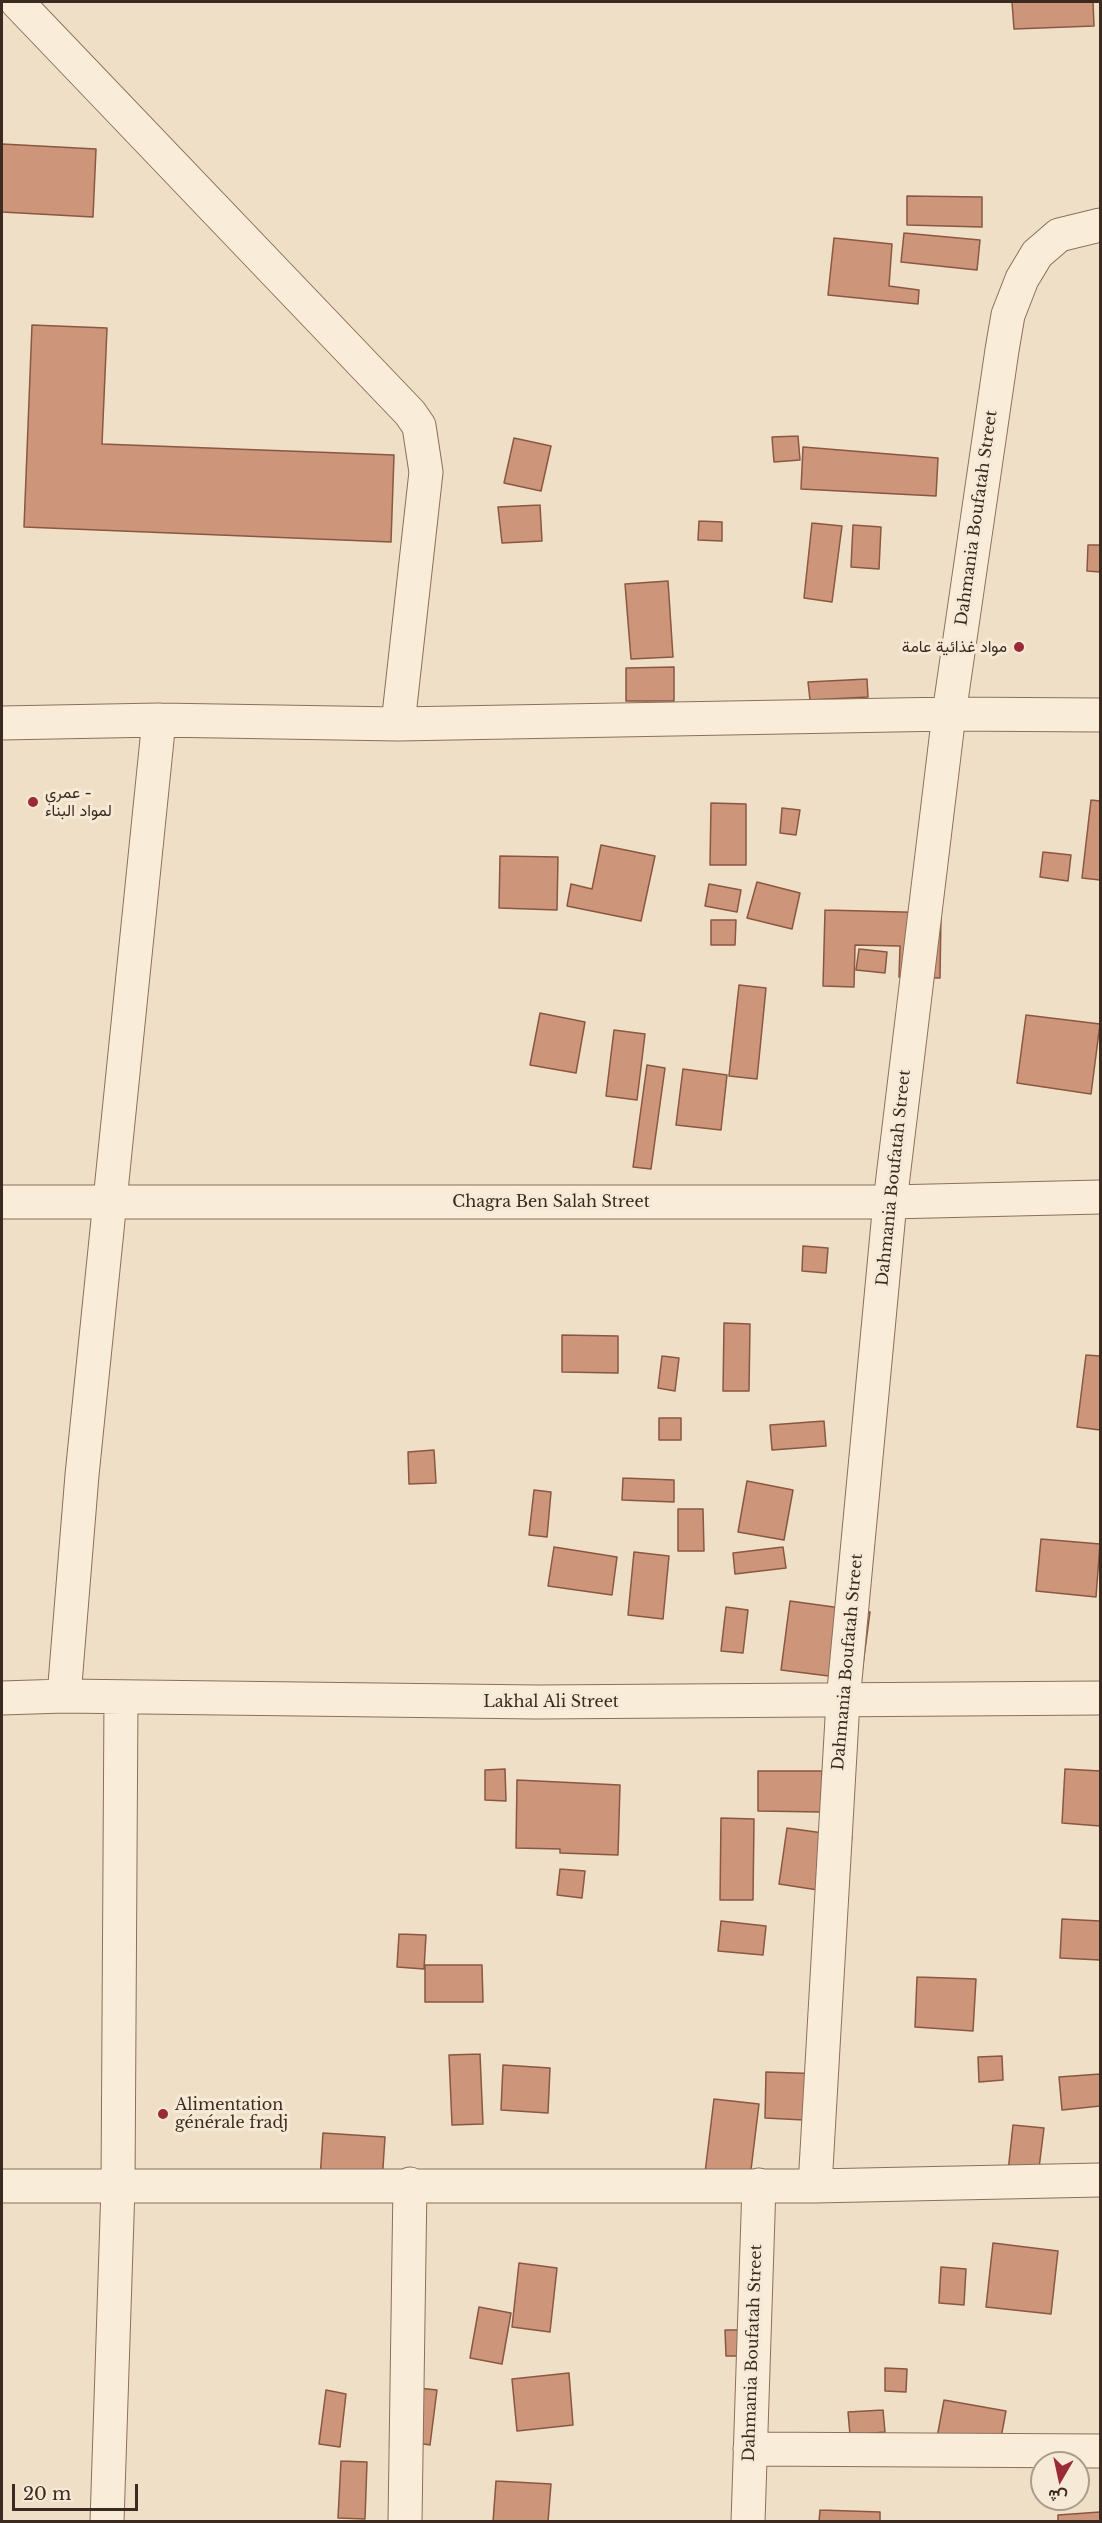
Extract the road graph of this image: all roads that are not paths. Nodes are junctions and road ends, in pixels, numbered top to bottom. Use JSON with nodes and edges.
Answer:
{"nodes":[{"id":1,"x":17,"y":2,"type":"edge"},
{"id":2,"x":1101,"y":225,"type":"edge"},
{"id":3,"x":949,"y":714,"type":"junction"},
{"id":4,"x":1101,"y":715,"type":"edge"},
{"id":5,"x":159,"y":720,"type":"junction"},
{"id":6,"x":2,"y":723,"type":"edge"},
{"id":7,"x":398,"y":724,"type":"junction"},
{"id":8,"x":1101,"y":1197,"type":"edge"},
{"id":9,"x":2,"y":1202,"type":"edge"},
{"id":10,"x":111,"y":1202,"type":"junction"},
{"id":11,"x":890,"y":1202,"type":"junction"},
{"id":12,"x":64,"y":1696,"type":"junction"},
{"id":13,"x":121,"y":1697,"type":"junction"},
{"id":14,"x":2,"y":1698,"type":"edge"},
{"id":15,"x":1101,"y":1698,"type":"edge"},
{"id":16,"x":843,"y":1701,"type":"junction"},
{"id":17,"x":1101,"y":2180,"type":"edge"},
{"id":18,"x":410,"y":2184,"type":"junction"},
{"id":19,"x":759,"y":2185,"type":"junction"},
{"id":20,"x":2,"y":2186,"type":"edge"},
{"id":21,"x":815,"y":2186,"type":"junction"},
{"id":22,"x":118,"y":2187,"type":"junction"},
{"id":23,"x":750,"y":2449,"type":"junction"},
{"id":24,"x":1101,"y":2451,"type":"edge"},
{"id":25,"x":107,"y":2522,"type":"edge"},
{"id":26,"x":405,"y":2522,"type":"edge"},
{"id":27,"x":748,"y":2522,"type":"edge"}],
"edges":[{"from":1,"to":7,"type":"street"},
{"from":2,"to":3,"type":"street","name":"Dahmania Boufatah Street"},
{"from":3,"to":4,"type":"street"},
{"from":3,"to":7,"type":"street"},
{"from":3,"to":11,"type":"street","name":"Dahmania Boufatah Street"},
{"from":5,"to":6,"type":"street"},
{"from":5,"to":7,"type":"street"},
{"from":5,"to":10,"type":"street"},
{"from":8,"to":11,"type":"street","name":"Chagra Ben Salah Street"},
{"from":9,"to":10,"type":"street","name":"Chagra Ben Salah Street"},
{"from":10,"to":11,"type":"street","name":"Chagra Ben Salah Street"},
{"from":10,"to":12,"type":"street"},
{"from":11,"to":16,"type":"street","name":"Dahmania Boufatah Street"},
{"from":12,"to":13,"type":"street","name":"Lakhal Ali Street"},
{"from":12,"to":14,"type":"street","name":"Lakhal Ali Street"},
{"from":13,"to":16,"type":"street","name":"Lakhal Ali Street"},
{"from":13,"to":22,"type":"street"},
{"from":15,"to":16,"type":"street","name":"Lakhal Ali Street"},
{"from":16,"to":21,"type":"street","name":"Dahmania Boufatah Street"},
{"from":17,"to":21,"type":"street"},
{"from":18,"to":19,"type":"street"},
{"from":18,"to":22,"type":"street"},
{"from":18,"to":26,"type":"street"},
{"from":19,"to":21,"type":"street"},
{"from":19,"to":23,"type":"street","name":"Dahmania Boufatah Street"},
{"from":20,"to":22,"type":"street"},
{"from":22,"to":25,"type":"street"},
{"from":23,"to":24,"type":"street"},
{"from":23,"to":27,"type":"street","name":"Dahmania Boufatah Street"}]}
